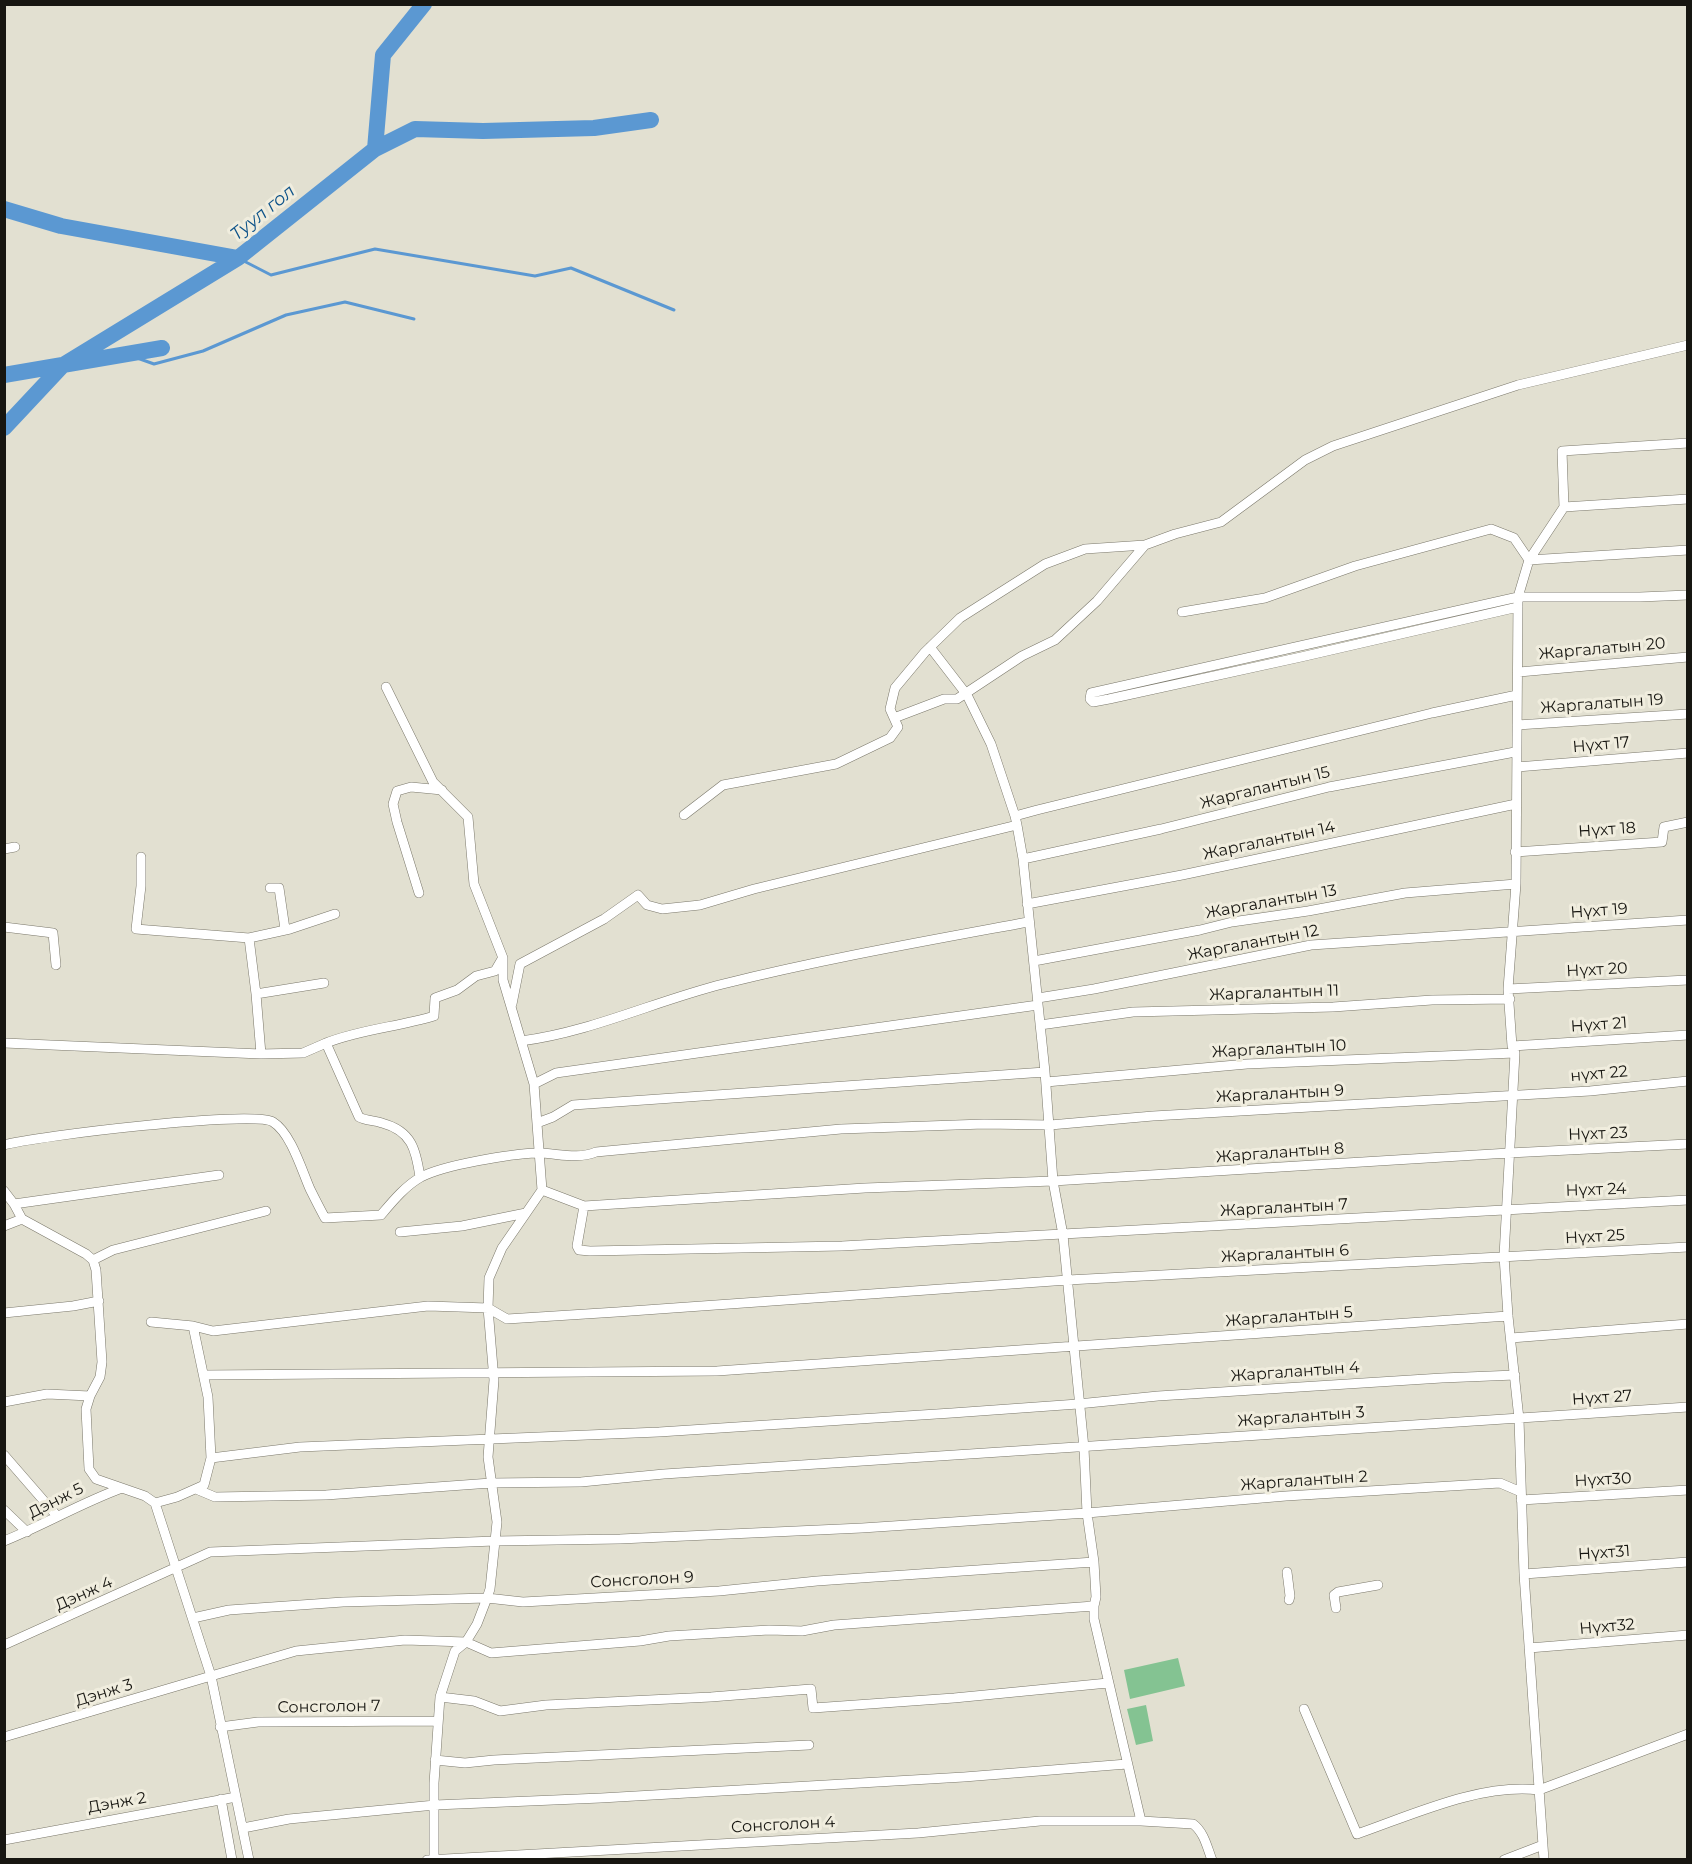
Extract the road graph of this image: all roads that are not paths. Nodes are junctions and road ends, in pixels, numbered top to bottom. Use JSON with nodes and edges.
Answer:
{"nodes":[{"id":1,"x":1688,"y":345,"type":"edge"},
{"id":2,"x":1688,"y":443,"type":"edge"},
{"id":3,"x":1688,"y":499,"type":"edge"},
{"id":4,"x":1564,"y":507,"type":"junction"},
{"id":5,"x":1145,"y":545,"type":"junction"},
{"id":6,"x":1688,"y":550,"type":"edge"},
{"id":7,"x":1529,"y":560,"type":"junction"},
{"id":8,"x":1688,"y":595,"type":"edge"},
{"id":9,"x":1518,"y":602,"type":"junction"},
{"id":10,"x":1182,"y":612,"type":"dead end"},
{"id":11,"x":1382,"y":632,"type":"junction"},
{"id":12,"x":1299,"y":646,"type":"junction"},
{"id":13,"x":930,"y":647,"type":"junction"},
{"id":14,"x":1301,"y":657,"type":"junction"},
{"id":15,"x":1688,"y":657,"type":"edge"},
{"id":16,"x":1519,"y":672,"type":"junction"},
{"id":17,"x":386,"y":687,"type":"dead end"},
{"id":18,"x":966,"y":694,"type":"junction"},
{"id":19,"x":1517,"y":695,"type":"junction"},
{"id":20,"x":1688,"y":714,"type":"edge"},
{"id":21,"x":894,"y":718,"type":"junction"},
{"id":22,"x":1517,"y":725,"type":"junction"},
{"id":23,"x":1515,"y":752,"type":"junction"},
{"id":24,"x":1688,"y":753,"type":"edge"},
{"id":25,"x":1517,"y":767,"type":"junction"},
{"id":26,"x":442,"y":790,"type":"junction"},
{"id":27,"x":1516,"y":804,"type":"junction"},
{"id":28,"x":684,"y":815,"type":"dead end"},
{"id":29,"x":1016,"y":821,"type":"junction"},
{"id":30,"x":1688,"y":822,"type":"edge"},
{"id":31,"x":15,"y":847,"type":"dead end"},
{"id":32,"x":4,"y":849,"type":"edge"},
{"id":33,"x":1515,"y":852,"type":"junction"},
{"id":34,"x":141,"y":856,"type":"dead end"},
{"id":35,"x":1023,"y":859,"type":"junction"},
{"id":36,"x":1516,"y":884,"type":"junction"},
{"id":37,"x":270,"y":888,"type":"dead end"},
{"id":38,"x":419,"y":893,"type":"dead end"},
{"id":39,"x":1027,"y":904,"type":"junction"},
{"id":40,"x":335,"y":914,"type":"dead end"},
{"id":41,"x":1688,"y":920,"type":"edge"},
{"id":42,"x":1028,"y":922,"type":"junction"},
{"id":43,"x":4,"y":927,"type":"edge"},
{"id":44,"x":285,"y":929,"type":"junction"},
{"id":45,"x":1513,"y":931,"type":"junction"},
{"id":46,"x":249,"y":938,"type":"junction"},
{"id":47,"x":503,"y":958,"type":"junction"},
{"id":48,"x":1034,"y":961,"type":"junction"},
{"id":49,"x":56,"y":965,"type":"dead end"},
{"id":50,"x":1688,"y":980,"type":"edge"},
{"id":51,"x":324,"y":983,"type":"dead end"},
{"id":52,"x":256,"y":994,"type":"junction"},
{"id":53,"x":1509,"y":994,"type":"junction"},
{"id":54,"x":1038,"y":1001,"type":"junction"},
{"id":55,"x":512,"y":1004,"type":"junction"},
{"id":56,"x":1040,"y":1025,"type":"junction"},
{"id":57,"x":1688,"y":1035,"type":"edge"},
{"id":58,"x":521,"y":1041,"type":"junction"},
{"id":59,"x":4,"y":1043,"type":"edge"},
{"id":60,"x":326,"y":1043,"type":"junction"},
{"id":61,"x":1513,"y":1050,"type":"junction"},
{"id":62,"x":261,"y":1054,"type":"junction"},
{"id":63,"x":1046,"y":1077,"type":"junction"},
{"id":64,"x":1688,"y":1081,"type":"edge"},
{"id":65,"x":534,"y":1084,"type":"junction"},
{"id":66,"x":1512,"y":1095,"type":"junction"},
{"id":67,"x":537,"y":1123,"type":"junction"},
{"id":68,"x":1050,"y":1125,"type":"junction"},
{"id":69,"x":1688,"y":1144,"type":"edge"},
{"id":70,"x":4,"y":1145,"type":"edge"},
{"id":71,"x":540,"y":1153,"type":"junction"},
{"id":72,"x":1509,"y":1153,"type":"junction"},
{"id":73,"x":219,"y":1175,"type":"dead end"},
{"id":74,"x":420,"y":1177,"type":"junction"},
{"id":75,"x":1053,"y":1181,"type":"junction"},
{"id":76,"x":542,"y":1190,"type":"junction"},
{"id":77,"x":4,"y":1191,"type":"edge"},
{"id":78,"x":1688,"y":1200,"type":"edge"},
{"id":79,"x":14,"y":1204,"type":"junction"},
{"id":80,"x":584,"y":1206,"type":"junction"},
{"id":81,"x":1506,"y":1209,"type":"junction"},
{"id":82,"x":266,"y":1211,"type":"dead end"},
{"id":83,"x":525,"y":1214,"type":"junction"},
{"id":84,"x":22,"y":1220,"type":"junction"},
{"id":85,"x":4,"y":1226,"type":"edge"},
{"id":86,"x":400,"y":1232,"type":"dead end"},
{"id":87,"x":1063,"y":1235,"type":"junction"},
{"id":88,"x":1688,"y":1247,"type":"edge"},
{"id":89,"x":1504,"y":1256,"type":"junction"},
{"id":90,"x":93,"y":1260,"type":"junction"},
{"id":91,"x":1068,"y":1280,"type":"junction"},
{"id":92,"x":99,"y":1301,"type":"junction"},
{"id":93,"x":488,"y":1308,"type":"junction"},
{"id":94,"x":4,"y":1313,"type":"edge"},
{"id":95,"x":1508,"y":1316,"type":"junction"},
{"id":96,"x":151,"y":1322,"type":"dead end"},
{"id":97,"x":1688,"y":1324,"type":"edge"},
{"id":98,"x":193,"y":1326,"type":"junction"},
{"id":99,"x":1511,"y":1338,"type":"junction"},
{"id":100,"x":1073,"y":1347,"type":"junction"},
{"id":101,"x":493,"y":1372,"type":"junction"},
{"id":102,"x":204,"y":1375,"type":"junction"},
{"id":103,"x":1515,"y":1375,"type":"junction"},
{"id":104,"x":90,"y":1396,"type":"junction"},
{"id":105,"x":4,"y":1402,"type":"edge"},
{"id":106,"x":1078,"y":1404,"type":"junction"},
{"id":107,"x":1688,"y":1407,"type":"edge"},
{"id":108,"x":1519,"y":1419,"type":"junction"},
{"id":109,"x":489,"y":1440,"type":"junction"},
{"id":110,"x":1084,"y":1448,"type":"junction"},
{"id":111,"x":4,"y":1455,"type":"edge"},
{"id":112,"x":212,"y":1458,"type":"junction"},
{"id":113,"x":491,"y":1483,"type":"junction"},
{"id":114,"x":122,"y":1488,"type":"junction"},
{"id":115,"x":196,"y":1489,"type":"junction"},
{"id":116,"x":1688,"y":1490,"type":"edge"},
{"id":117,"x":1521,"y":1496,"type":"junction"},
{"id":118,"x":155,"y":1503,"type":"junction"},
{"id":119,"x":4,"y":1510,"type":"edge"},
{"id":120,"x":1087,"y":1513,"type":"junction"},
{"id":121,"x":57,"y":1516,"type":"junction"},
{"id":122,"x":27,"y":1532,"type":"junction"},
{"id":123,"x":4,"y":1541,"type":"edge"},
{"id":124,"x":495,"y":1541,"type":"junction"},
{"id":125,"x":1094,"y":1562,"type":"junction"},
{"id":126,"x":1688,"y":1562,"type":"edge"},
{"id":127,"x":175,"y":1569,"type":"junction"},
{"id":128,"x":1287,"y":1572,"type":"dead end"},
{"id":129,"x":1524,"y":1574,"type":"junction"},
{"id":130,"x":1378,"y":1585,"type":"dead end"},
{"id":131,"x":487,"y":1598,"type":"junction"},
{"id":132,"x":1289,"y":1600,"type":"dead end"},
{"id":133,"x":1094,"y":1606,"type":"junction"},
{"id":134,"x":1336,"y":1608,"type":"dead end"},
{"id":135,"x":192,"y":1618,"type":"junction"},
{"id":136,"x":1688,"y":1635,"type":"edge"},
{"id":137,"x":466,"y":1642,"type":"junction"},
{"id":138,"x":4,"y":1645,"type":"edge"},
{"id":139,"x":1529,"y":1648,"type":"junction"},
{"id":140,"x":211,"y":1676,"type":"junction"},
{"id":141,"x":1108,"y":1683,"type":"junction"},
{"id":142,"x":440,"y":1696,"type":"junction"},
{"id":143,"x":1304,"y":1709,"type":"dead end"},
{"id":144,"x":438,"y":1721,"type":"junction"},
{"id":145,"x":220,"y":1727,"type":"junction"},
{"id":146,"x":1688,"y":1734,"type":"edge"},
{"id":147,"x":4,"y":1737,"type":"edge"},
{"id":148,"x":809,"y":1745,"type":"dead end"},
{"id":149,"x":435,"y":1760,"type":"junction"},
{"id":150,"x":1127,"y":1764,"type":"junction"},
{"id":151,"x":1539,"y":1790,"type":"junction"},
{"id":152,"x":236,"y":1797,"type":"junction"},
{"id":153,"x":221,"y":1799,"type":"junction"},
{"id":154,"x":435,"y":1805,"type":"junction"},
{"id":155,"x":1141,"y":1821,"type":"junction"},
{"id":156,"x":243,"y":1828,"type":"junction"},
{"id":157,"x":4,"y":1839,"type":"edge"},
{"id":158,"x":1543,"y":1845,"type":"junction"},
{"id":159,"x":434,"y":1859,"type":"edge"},
{"id":160,"x":232,"y":1860,"type":"edge"},
{"id":161,"x":249,"y":1860,"type":"edge"},
{"id":162,"x":427,"y":1860,"type":"edge"},
{"id":163,"x":1212,"y":1860,"type":"edge"},
{"id":164,"x":1504,"y":1860,"type":"edge"},
{"id":165,"x":1544,"y":1860,"type":"edge"}],
"edges":[{"from":1,"to":5,"type":"street"},
{"from":2,"to":4,"type":"street"},
{"from":3,"to":4,"type":"street"},
{"from":4,"to":7,"type":"street"},
{"from":5,"to":13,"type":"street"},
{"from":5,"to":18,"type":"street"},
{"from":6,"to":7,"type":"street"},
{"from":7,"to":9,"type":"street"},
{"from":7,"to":10,"type":"street"},
{"from":8,"to":9,"type":"street"},
{"from":9,"to":11,"type":"street"},
{"from":9,"to":16,"type":"street"},
{"from":11,"to":12,"type":"street"},
{"from":11,"to":14,"type":"street"},
{"from":12,"to":14,"type":"street"},
{"from":12,"to":14,"type":"street"},
{"from":13,"to":18,"type":"street"},
{"from":13,"to":21,"type":"street"},
{"from":15,"to":16,"type":"street","name":"Жаргалатын 20"},
{"from":16,"to":19,"type":"street"},
{"from":17,"to":26,"type":"street"},
{"from":18,"to":21,"type":"street"},
{"from":18,"to":29,"type":"street"},
{"from":19,"to":22,"type":"street"},
{"from":19,"to":29,"type":"street"},
{"from":20,"to":22,"type":"street","name":"Жаргалатын 19"},
{"from":21,"to":28,"type":"street"},
{"from":22,"to":23,"type":"street"},
{"from":23,"to":25,"type":"street"},
{"from":23,"to":35,"type":"street","name":"Жаргалантын 15"},
{"from":24,"to":25,"type":"street","name":"Нүхт 17"},
{"from":25,"to":27,"type":"street"},
{"from":26,"to":38,"type":"street"},
{"from":26,"to":47,"type":"street"},
{"from":27,"to":33,"type":"street"},
{"from":27,"to":39,"type":"street","name":"Жаргалантын 14"},
{"from":29,"to":35,"type":"street"},
{"from":29,"to":55,"type":"street"},
{"from":30,"to":33,"type":"street","name":"Нүхт 18"},
{"from":31,"to":32,"type":"street"},
{"from":33,"to":36,"type":"street"},
{"from":34,"to":46,"type":"street"},
{"from":35,"to":39,"type":"street"},
{"from":36,"to":45,"type":"street"},
{"from":36,"to":48,"type":"street","name":"Жаргалантын 13"},
{"from":37,"to":44,"type":"street"},
{"from":39,"to":42,"type":"street"},
{"from":40,"to":44,"type":"street"},
{"from":41,"to":45,"type":"street","name":"Нүхт 19"},
{"from":42,"to":48,"type":"street"},
{"from":42,"to":58,"type":"street"},
{"from":43,"to":49,"type":"street"},
{"from":44,"to":46,"type":"street"},
{"from":45,"to":53,"type":"street"},
{"from":45,"to":54,"type":"street","name":"Жаргалантын 12"},
{"from":46,"to":52,"type":"street"},
{"from":47,"to":55,"type":"street"},
{"from":47,"to":60,"type":"street"},
{"from":48,"to":54,"type":"street"},
{"from":50,"to":53,"type":"street","name":"Нүхт 20"},
{"from":51,"to":52,"type":"street"},
{"from":52,"to":62,"type":"street"},
{"from":53,"to":56,"type":"street","name":"Жаргалантын 11"},
{"from":53,"to":61,"type":"street"},
{"from":54,"to":56,"type":"street"},
{"from":54,"to":65,"type":"street","name":"Жаргалантын 12"},
{"from":55,"to":58,"type":"street"},
{"from":56,"to":63,"type":"street"},
{"from":57,"to":61,"type":"street","name":"Нүхт 21"},
{"from":58,"to":65,"type":"street"},
{"from":59,"to":62,"type":"street"},
{"from":60,"to":62,"type":"street"},
{"from":60,"to":74,"type":"street"},
{"from":61,"to":63,"type":"street","name":"Жаргалантын 10"},
{"from":61,"to":66,"type":"street"},
{"from":63,"to":67,"type":"street","name":"Жаргалантын 10"},
{"from":63,"to":68,"type":"street"},
{"from":64,"to":66,"type":"street","name":"нүхт 22"},
{"from":65,"to":67,"type":"street"},
{"from":66,"to":68,"type":"street","name":"Жаргалантын 9"},
{"from":66,"to":72,"type":"street"},
{"from":67,"to":71,"type":"street"},
{"from":68,"to":71,"type":"street","name":"Жаргалантын 9"},
{"from":68,"to":75,"type":"street"},
{"from":69,"to":72,"type":"street","name":"Нүхт 23"},
{"from":70,"to":74,"type":"street"},
{"from":71,"to":74,"type":"street","name":"Жаргалантын 9"},
{"from":71,"to":76,"type":"street"},
{"from":72,"to":75,"type":"street","name":"Жаргалантын 8"},
{"from":72,"to":81,"type":"street"},
{"from":73,"to":79,"type":"street"},
{"from":75,"to":80,"type":"street","name":"Жаргалантын 8"},
{"from":75,"to":87,"type":"street"},
{"from":76,"to":80,"type":"street"},
{"from":76,"to":83,"type":"street"},
{"from":77,"to":79,"type":"street"},
{"from":78,"to":81,"type":"street","name":"Нүхт 24"},
{"from":79,"to":84,"type":"street"},
{"from":80,"to":87,"type":"street","name":"Жаргалантын 7"},
{"from":81,"to":87,"type":"street","name":"Жаргалантын 7"},
{"from":81,"to":89,"type":"street"},
{"from":82,"to":90,"type":"street"},
{"from":83,"to":86,"type":"street"},
{"from":83,"to":93,"type":"street"},
{"from":84,"to":85,"type":"street"},
{"from":84,"to":90,"type":"street"},
{"from":87,"to":91,"type":"street"},
{"from":88,"to":89,"type":"street","name":"Нүхт 25"},
{"from":89,"to":91,"type":"street","name":"Жаргалантын 6"},
{"from":89,"to":95,"type":"street"},
{"from":90,"to":92,"type":"street"},
{"from":91,"to":93,"type":"street","name":"Жаргалантын 6"},
{"from":91,"to":100,"type":"street"},
{"from":92,"to":94,"type":"street"},
{"from":92,"to":104,"type":"street"},
{"from":93,"to":98,"type":"street","name":"Жаргалантын 6"},
{"from":93,"to":101,"type":"street"},
{"from":95,"to":99,"type":"street"},
{"from":95,"to":100,"type":"street","name":"Жаргалантын 5"},
{"from":96,"to":98,"type":"street","name":"Жаргалантын 6"},
{"from":97,"to":99,"type":"street"},
{"from":98,"to":102,"type":"street"},
{"from":99,"to":103,"type":"street"},
{"from":100,"to":101,"type":"street","name":"Жаргалантын 5"},
{"from":100,"to":106,"type":"street"},
{"from":101,"to":102,"type":"street","name":"Жаргалантын 5"},
{"from":101,"to":109,"type":"street"},
{"from":102,"to":112,"type":"street"},
{"from":103,"to":106,"type":"street","name":"Жаргалантын 4"},
{"from":103,"to":108,"type":"street"},
{"from":104,"to":105,"type":"street"},
{"from":104,"to":114,"type":"street"},
{"from":106,"to":109,"type":"street","name":"Жаргалантын 4"},
{"from":106,"to":110,"type":"street"},
{"from":107,"to":108,"type":"street","name":"Нүхт 27"},
{"from":108,"to":110,"type":"street","name":"Жаргалантын 3"},
{"from":108,"to":117,"type":"street"},
{"from":109,"to":112,"type":"street","name":"Жаргалантын 4"},
{"from":109,"to":113,"type":"street"},
{"from":110,"to":113,"type":"street","name":"Жаргалантын 3"},
{"from":110,"to":120,"type":"street"},
{"from":111,"to":121,"type":"street"},
{"from":112,"to":115,"type":"street"},
{"from":113,"to":115,"type":"street","name":"Жаргалантын 3"},
{"from":113,"to":124,"type":"street"},
{"from":114,"to":118,"type":"street"},
{"from":114,"to":121,"type":"street","name":"Дэнж 5"},
{"from":115,"to":118,"type":"street"},
{"from":116,"to":117,"type":"street","name":"Нүхт30"},
{"from":117,"to":120,"type":"street","name":"Жаргалантын 2"},
{"from":117,"to":129,"type":"street"},
{"from":118,"to":127,"type":"street"},
{"from":119,"to":122,"type":"street"},
{"from":120,"to":124,"type":"street","name":"Жаргалантын 2"},
{"from":120,"to":125,"type":"street"},
{"from":121,"to":122,"type":"street","name":"Дэнж 5"},
{"from":122,"to":123,"type":"street","name":"Дэнж 5"},
{"from":124,"to":127,"type":"street","name":"Дэнж 4"},
{"from":124,"to":131,"type":"street"},
{"from":125,"to":131,"type":"street","name":"Сонсголон 9"},
{"from":125,"to":133,"type":"street"},
{"from":126,"to":129,"type":"street","name":"Нүхт31"},
{"from":127,"to":135,"type":"street"},
{"from":127,"to":138,"type":"street","name":"Дэнж 4"},
{"from":128,"to":132,"type":"street"},
{"from":129,"to":139,"type":"street"},
{"from":130,"to":134,"type":"street"},
{"from":131,"to":135,"type":"street","name":"Сонсголон 9"},
{"from":131,"to":137,"type":"street"},
{"from":133,"to":137,"type":"street","name":"Дэнж 3"},
{"from":133,"to":141,"type":"street"},
{"from":135,"to":140,"type":"street"},
{"from":136,"to":139,"type":"street","name":"Нүхт32"},
{"from":137,"to":140,"type":"street","name":"Дэнж 3"},
{"from":137,"to":142,"type":"street"},
{"from":139,"to":151,"type":"street"},
{"from":140,"to":145,"type":"street"},
{"from":140,"to":147,"type":"street","name":"Дэнж 3"},
{"from":141,"to":142,"type":"street"},
{"from":141,"to":150,"type":"street"},
{"from":142,"to":144,"type":"street"},
{"from":143,"to":151,"type":"street"},
{"from":144,"to":145,"type":"street","name":"Сонсголон 7"},
{"from":144,"to":149,"type":"street"},
{"from":145,"to":152,"type":"street"},
{"from":146,"to":151,"type":"street"},
{"from":148,"to":149,"type":"street"},
{"from":149,"to":154,"type":"street"},
{"from":150,"to":154,"type":"street"},
{"from":150,"to":155,"type":"street"},
{"from":151,"to":158,"type":"street"},
{"from":152,"to":153,"type":"street","name":"Дэнж 2"},
{"from":152,"to":156,"type":"street"},
{"from":153,"to":157,"type":"street","name":"Дэнж 2"},
{"from":153,"to":160,"type":"street"},
{"from":154,"to":156,"type":"street"},
{"from":154,"to":159,"type":"street"},
{"from":155,"to":159,"type":"street","name":"Сонсголон 4"},
{"from":155,"to":163,"type":"street","name":"Сонсголон 4"},
{"from":156,"to":161,"type":"street"},
{"from":158,"to":164,"type":"street"},
{"from":158,"to":165,"type":"street"},
{"from":159,"to":162,"type":"street","name":"Сонсголон 4"}]}
